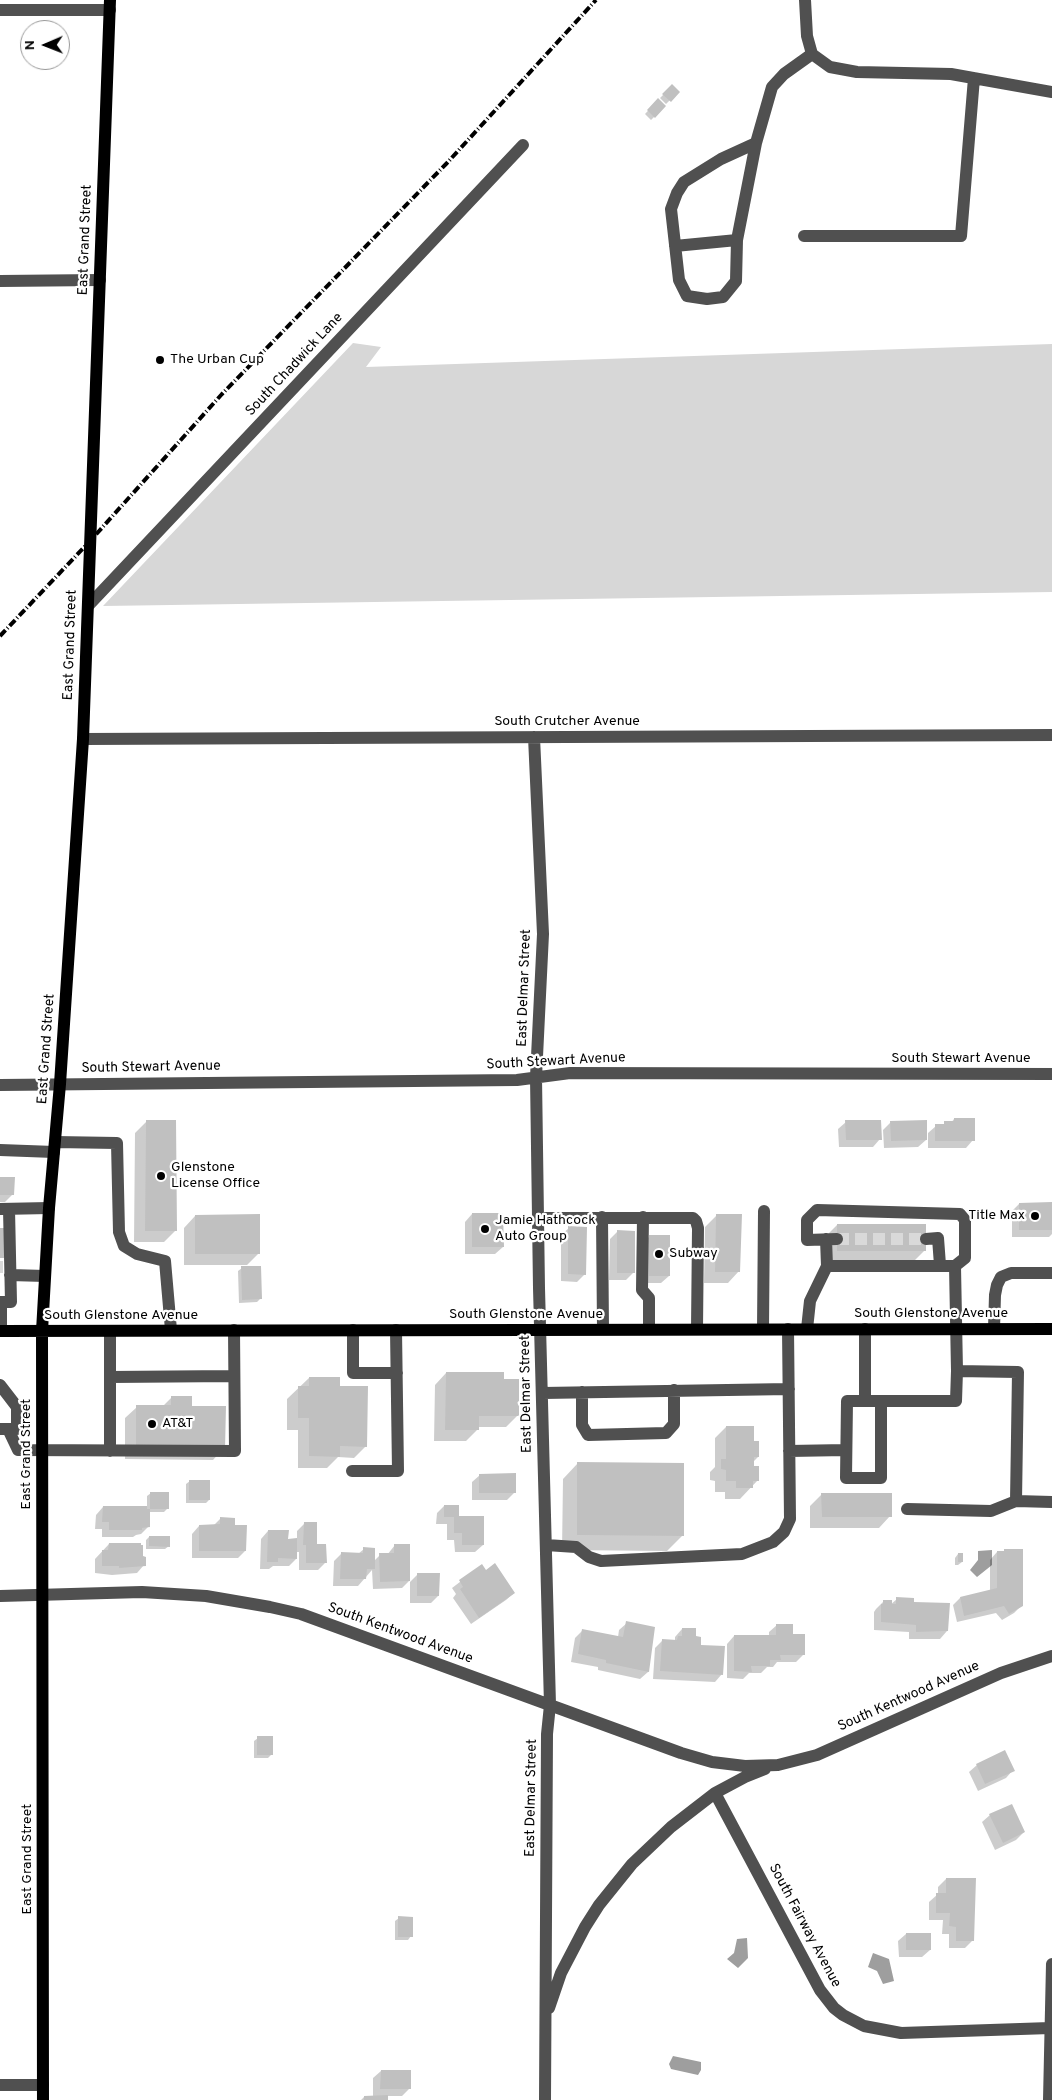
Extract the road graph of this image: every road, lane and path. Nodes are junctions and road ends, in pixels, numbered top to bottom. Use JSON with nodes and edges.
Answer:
{"nodes":[{"id":1,"x":805,"y":0,"type":"edge"},
{"id":2,"x":110,"y":5,"type":"edge"},
{"id":3,"x":0,"y":10,"type":"edge"},
{"id":4,"x":812,"y":54,"type":"junction"},
{"id":5,"x":974,"y":78,"type":"junction"},
{"id":6,"x":1052,"y":92,"type":"edge"},
{"id":7,"x":756,"y":143,"type":"junction"},
{"id":8,"x":523,"y":145,"type":"dead end"},
{"id":9,"x":804,"y":236,"type":"dead end"},
{"id":10,"x":737,"y":240,"type":"junction"},
{"id":11,"x":675,"y":246,"type":"junction"},
{"id":12,"x":100,"y":280,"type":"junction"},
{"id":13,"x":0,"y":281,"type":"edge"},
{"id":14,"x":88,"y":606,"type":"junction"},
{"id":15,"x":1052,"y":736,"type":"edge"},
{"id":16,"x":534,"y":737,"type":"junction"},
{"id":17,"x":82,"y":738,"type":"junction"},
{"id":18,"x":1052,"y":1074,"type":"edge"},
{"id":19,"x":536,"y":1077,"type":"junction"},
{"id":20,"x":60,"y":1084,"type":"junction"},
{"id":21,"x":0,"y":1085,"type":"edge"},
{"id":22,"x":55,"y":1147,"type":"junction"},
{"id":23,"x":0,"y":1150,"type":"edge"},
{"id":24,"x":50,"y":1208,"type":"junction"},
{"id":25,"x":4,"y":1209,"type":"edge"},
{"id":26,"x":764,"y":1211,"type":"dead end"},
{"id":27,"x":602,"y":1217,"type":"junction"},
{"id":28,"x":643,"y":1217,"type":"junction"},
{"id":29,"x":538,"y":1218,"type":"junction"},
{"id":30,"x":926,"y":1239,"type":"tunnel mouth"},
{"id":31,"x":827,"y":1266,"type":"junction"},
{"id":32,"x":940,"y":1266,"type":"junction"},
{"id":33,"x":955,"y":1266,"type":"junction"},
{"id":34,"x":7,"y":1273,"type":"edge"},
{"id":35,"x":1052,"y":1273,"type":"edge"},
{"id":36,"x":45,"y":1276,"type":"junction"},
{"id":37,"x":0,"y":1302,"type":"edge"},
{"id":38,"x":541,"y":1329,"type":"junction"},
{"id":39,"x":649,"y":1329,"type":"junction"},
{"id":40,"x":697,"y":1329,"type":"junction"},
{"id":41,"x":763,"y":1329,"type":"junction"},
{"id":42,"x":788,"y":1329,"type":"junction"},
{"id":43,"x":807,"y":1329,"type":"junction"},
{"id":44,"x":865,"y":1329,"type":"junction"},
{"id":45,"x":956,"y":1329,"type":"junction"},
{"id":46,"x":994,"y":1329,"type":"junction"},
{"id":47,"x":1052,"y":1329,"type":"edge"},
{"id":48,"x":1,"y":1330,"type":"edge"},
{"id":49,"x":171,"y":1330,"type":"junction"},
{"id":50,"x":234,"y":1330,"type":"junction"},
{"id":51,"x":353,"y":1330,"type":"junction"},
{"id":52,"x":396,"y":1330,"type":"junction"},
{"id":53,"x":603,"y":1330,"type":"junction"},
{"id":54,"x":42,"y":1331,"type":"junction"},
{"id":55,"x":110,"y":1331,"type":"junction"},
{"id":56,"x":957,"y":1371,"type":"junction"},
{"id":57,"x":397,"y":1373,"type":"junction"},
{"id":58,"x":234,"y":1376,"type":"junction"},
{"id":59,"x":110,"y":1377,"type":"junction"},
{"id":60,"x":0,"y":1384,"type":"edge"},
{"id":61,"x":789,"y":1389,"type":"junction"},
{"id":62,"x":674,"y":1390,"type":"junction"},
{"id":63,"x":543,"y":1392,"type":"junction"},
{"id":64,"x":582,"y":1392,"type":"junction"},
{"id":65,"x":865,"y":1401,"type":"junction"},
{"id":66,"x":881,"y":1401,"type":"junction"},
{"id":67,"x":4,"y":1429,"type":"edge"},
{"id":68,"x":846,"y":1450,"type":"junction"},
{"id":69,"x":42,"y":1451,"type":"junction"},
{"id":70,"x":110,"y":1451,"type":"junction"},
{"id":71,"x":789,"y":1451,"type":"junction"},
{"id":72,"x":352,"y":1472,"type":"dead end"},
{"id":73,"x":1016,"y":1501,"type":"junction"},
{"id":74,"x":1052,"y":1502,"type":"edge"},
{"id":75,"x":907,"y":1508,"type":"dead end"},
{"id":76,"x":546,"y":1546,"type":"junction"},
{"id":77,"x":42,"y":1595,"type":"junction"},
{"id":78,"x":0,"y":1596,"type":"edge"},
{"id":79,"x":1052,"y":1656,"type":"edge"},
{"id":80,"x":550,"y":1705,"type":"junction"},
{"id":81,"x":778,"y":1765,"type":"junction"},
{"id":82,"x":716,"y":1793,"type":"junction"},
{"id":83,"x":1052,"y":1964,"type":"edge"},
{"id":84,"x":545,"y":2020,"type":"junction"},
{"id":85,"x":1050,"y":2028,"type":"junction"},
{"id":86,"x":0,"y":2085,"type":"edge"},
{"id":87,"x":43,"y":2085,"type":"junction"},
{"id":88,"x":44,"y":2100,"type":"edge"},
{"id":89,"x":545,"y":2100,"type":"edge"},
{"id":90,"x":1049,"y":2100,"type":"edge"}],
"edges":[{"from":1,"to":4,"type":"street"},
{"from":2,"to":3,"type":"street"},
{"from":2,"to":12,"type":"main road","name":"East Grand Street"},
{"from":4,"to":5,"type":"street"},
{"from":4,"to":7,"type":"street"},
{"from":5,"to":6,"type":"street"},
{"from":5,"to":9,"type":"street"},
{"from":7,"to":10,"type":"street"},
{"from":7,"to":11,"type":"street"},
{"from":8,"to":14,"type":"street","name":"South Chadwick Lane"},
{"from":10,"to":11,"type":"street"},
{"from":10,"to":11,"type":"street"},
{"from":12,"to":13,"type":"street"},
{"from":12,"to":14,"type":"main road","name":"East Grand Street"},
{"from":14,"to":17,"type":"main road","name":"East Grand Street"},
{"from":15,"to":16,"type":"street","name":"South Crutcher Avenue"},
{"from":16,"to":17,"type":"street","name":"South Crutcher Avenue"},
{"from":16,"to":19,"type":"street","name":"East Delmar Street"},
{"from":17,"to":20,"type":"main road","name":"East Grand Street"},
{"from":18,"to":19,"type":"street","name":"South Stewart Avenue"},
{"from":19,"to":20,"type":"street","name":"South Stewart Avenue"},
{"from":19,"to":29,"type":"street","name":"East Delmar Street"},
{"from":20,"to":21,"type":"street","name":"South Stewart Avenue"},
{"from":20,"to":22,"type":"main road","name":"East Grand Street"},
{"from":22,"to":23,"type":"street"},
{"from":22,"to":24,"type":"main road","name":"East Grand Street"},
{"from":22,"to":49,"type":"street"},
{"from":24,"to":25,"type":"street"},
{"from":24,"to":36,"type":"main road","name":"East Grand Street"},
{"from":25,"to":34,"type":"street"},
{"from":26,"to":41,"type":"street"},
{"from":27,"to":28,"type":"street"},
{"from":27,"to":29,"type":"street"},
{"from":27,"to":53,"type":"street"},
{"from":28,"to":39,"type":"street"},
{"from":28,"to":40,"type":"street"},
{"from":29,"to":38,"type":"street","name":"East Delmar Street"},
{"from":30,"to":32,"type":"street"},
{"from":31,"to":32,"type":"street"},
{"from":31,"to":33,"type":"street"},
{"from":31,"to":43,"type":"street"},
{"from":32,"to":33,"type":"street"},
{"from":33,"to":45,"type":"street"},
{"from":34,"to":36,"type":"street"},
{"from":34,"to":37,"type":"street"},
{"from":35,"to":46,"type":"street"},
{"from":36,"to":54,"type":"main road","name":"East Grand Street"},
{"from":37,"to":48,"type":"street"},
{"from":38,"to":52,"type":"main road","name":"South Glenstone Avenue"},
{"from":38,"to":53,"type":"main road","name":"South Glenstone Avenue"},
{"from":38,"to":63,"type":"street","name":"East Delmar Street"},
{"from":39,"to":40,"type":"main road","name":"South Glenstone Avenue"},
{"from":39,"to":53,"type":"main road","name":"South Glenstone Avenue"},
{"from":40,"to":41,"type":"main road","name":"South Glenstone Avenue"},
{"from":41,"to":42,"type":"main road","name":"South Glenstone Avenue"},
{"from":42,"to":43,"type":"main road","name":"South Glenstone Avenue"},
{"from":42,"to":61,"type":"street"},
{"from":43,"to":44,"type":"main road","name":"South Glenstone Avenue"},
{"from":44,"to":45,"type":"main road","name":"South Glenstone Avenue"},
{"from":44,"to":65,"type":"street"},
{"from":45,"to":46,"type":"main road","name":"South Glenstone Avenue"},
{"from":45,"to":56,"type":"street"},
{"from":46,"to":47,"type":"main road","name":"South Glenstone Avenue"},
{"from":48,"to":54,"type":"main road","name":"South Glenstone Avenue"},
{"from":49,"to":50,"type":"main road","name":"South Glenstone Avenue"},
{"from":49,"to":55,"type":"main road","name":"South Glenstone Avenue"},
{"from":50,"to":51,"type":"main road","name":"South Glenstone Avenue"},
{"from":50,"to":58,"type":"street"},
{"from":51,"to":52,"type":"main road","name":"South Glenstone Avenue"},
{"from":51,"to":57,"type":"street"},
{"from":52,"to":57,"type":"street"},
{"from":54,"to":55,"type":"main road","name":"South Glenstone Avenue"},
{"from":54,"to":69,"type":"main road","name":"East Grand Street"},
{"from":55,"to":59,"type":"street"},
{"from":56,"to":66,"type":"street"},
{"from":56,"to":73,"type":"street"},
{"from":57,"to":72,"type":"street"},
{"from":58,"to":59,"type":"street"},
{"from":58,"to":70,"type":"street"},
{"from":59,"to":70,"type":"street"},
{"from":60,"to":67,"type":"street"},
{"from":61,"to":62,"type":"street"},
{"from":61,"to":71,"type":"street"},
{"from":62,"to":64,"type":"street"},
{"from":62,"to":64,"type":"street"},
{"from":63,"to":64,"type":"street"},
{"from":63,"to":76,"type":"street","name":"East Delmar Street"},
{"from":65,"to":66,"type":"street"},
{"from":65,"to":68,"type":"street"},
{"from":66,"to":68,"type":"street"},
{"from":67,"to":69,"type":"street"},
{"from":68,"to":71,"type":"street"},
{"from":69,"to":70,"type":"street"},
{"from":69,"to":77,"type":"main road","name":"East Grand Street"},
{"from":71,"to":76,"type":"street"},
{"from":73,"to":74,"type":"street"},
{"from":73,"to":75,"type":"street"},
{"from":76,"to":80,"type":"street","name":"East Delmar Street"},
{"from":77,"to":78,"type":"street","name":"South Kentwood Avenue"},
{"from":77,"to":80,"type":"street","name":"South Kentwood Avenue"},
{"from":77,"to":87,"type":"main road","name":"East Grand Street"},
{"from":79,"to":81,"type":"street","name":"South Kentwood Avenue"},
{"from":80,"to":81,"type":"street","name":"South Kentwood Avenue"},
{"from":80,"to":84,"type":"street","name":"East Delmar Street"},
{"from":81,"to":82,"type":"street","name":"South Kentwood Avenue"},
{"from":82,"to":84,"type":"street","name":"East Delmar Street"},
{"from":82,"to":85,"type":"street","name":"South Fairway Avenue"},
{"from":83,"to":85,"type":"street"},
{"from":84,"to":89,"type":"street","name":"East Delmar Street"},
{"from":85,"to":90,"type":"street"},
{"from":86,"to":87,"type":"street"},
{"from":87,"to":88,"type":"main road","name":"East Grand Street"}]}
